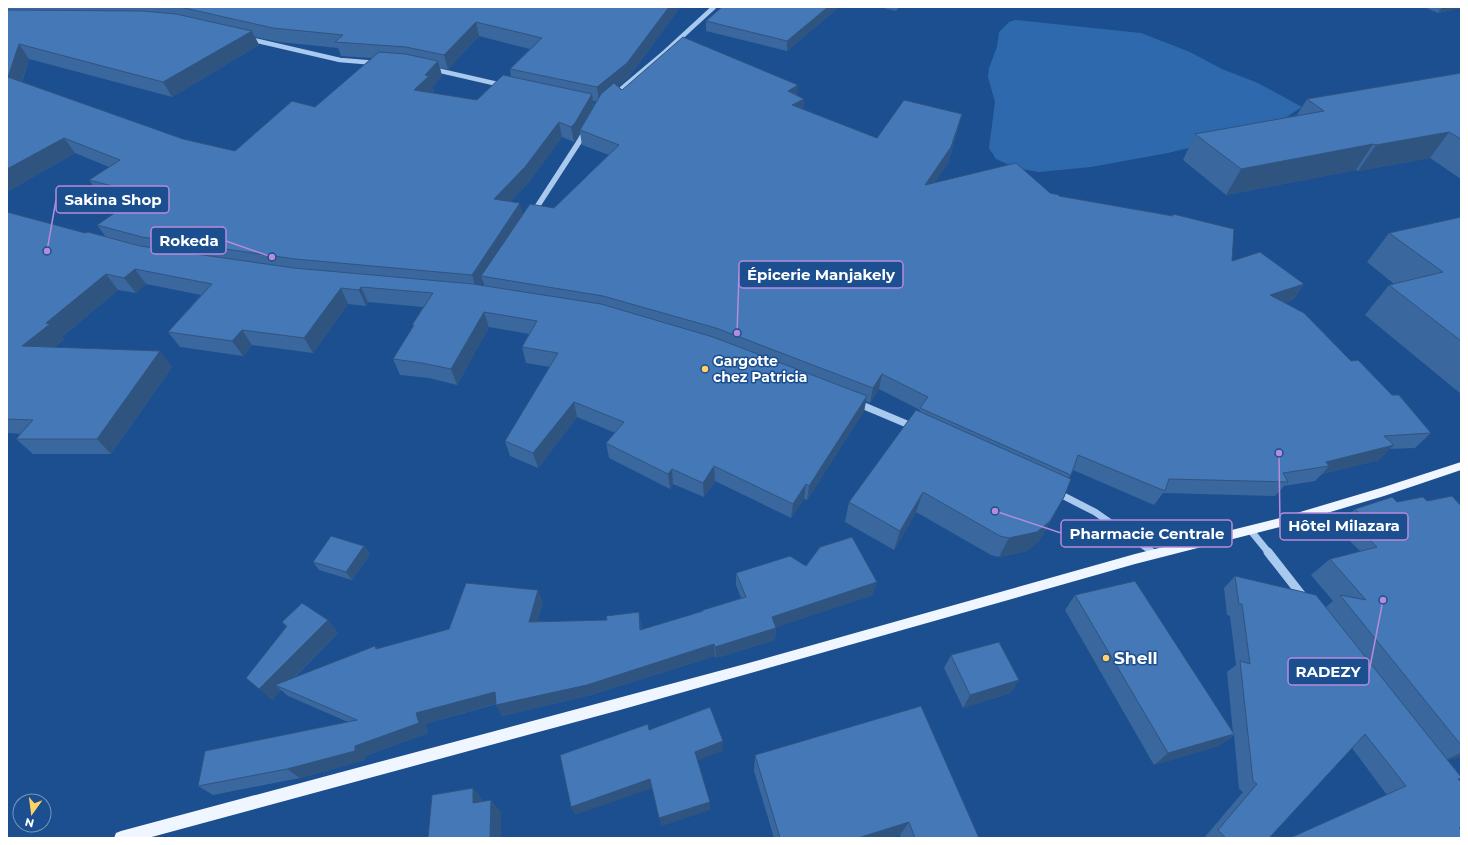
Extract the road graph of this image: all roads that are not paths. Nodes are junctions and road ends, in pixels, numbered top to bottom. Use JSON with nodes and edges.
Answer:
{"nodes":[{"id":1,"x":714,"y":7,"type":"edge"},
{"id":2,"x":245,"y":38,"type":"edge"},
{"id":3,"x":380,"y":63,"type":"edge"},
{"id":4,"x":425,"y":68,"type":"edge"},
{"id":5,"x":510,"y":86,"type":"edge"},
{"id":6,"x":606,"y":101,"type":"edge"},
{"id":7,"x":587,"y":127,"type":"edge"},
{"id":8,"x":530,"y":217,"type":"edge"},
{"id":9,"x":850,"y":400,"type":"edge"},
{"id":10,"x":922,"y":431,"type":"edge"},
{"id":11,"x":1461,"y":466,"type":"edge"},
{"id":12,"x":1049,"y":488,"type":"edge"},
{"id":13,"x":1252,"y":531,"type":"junction"},
{"id":14,"x":1154,"y":553,"type":"junction"},
{"id":15,"x":1310,"y":606,"type":"edge"},
{"id":16,"x":121,"y":838,"type":"edge"}],
"edges":[{"from":1,"to":6,"type":"street"},
{"from":2,"to":3,"type":"street"},
{"from":4,"to":5,"type":"street"},
{"from":7,"to":8,"type":"street"},
{"from":9,"to":10,"type":"street"},
{"from":11,"to":13,"type":"main road"},
{"from":12,"to":14,"type":"street"},
{"from":13,"to":14,"type":"main road"},
{"from":13,"to":15,"type":"street"},
{"from":14,"to":16,"type":"main road"}]}
